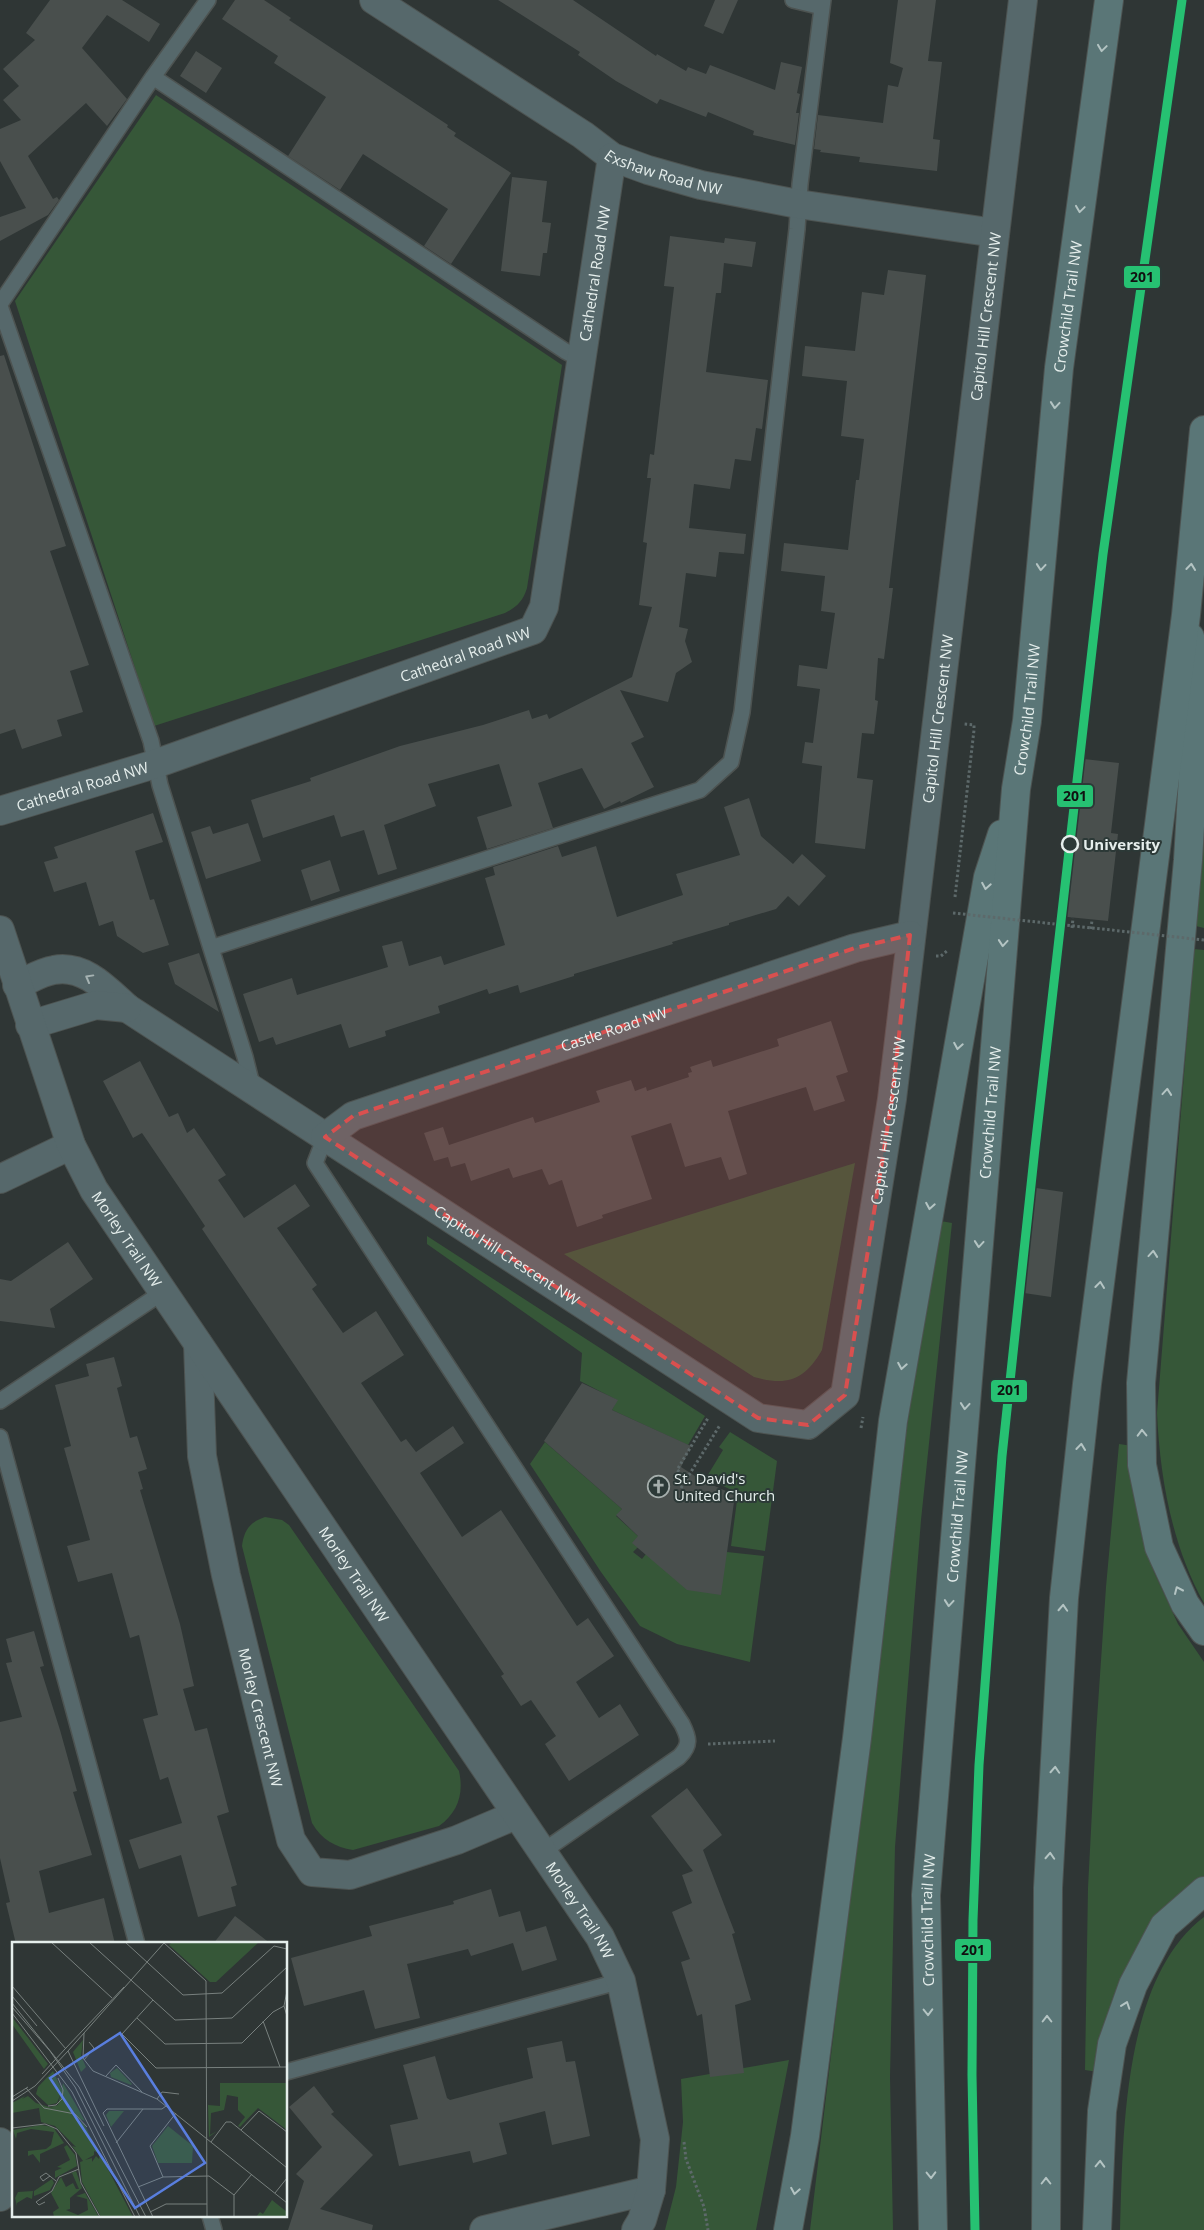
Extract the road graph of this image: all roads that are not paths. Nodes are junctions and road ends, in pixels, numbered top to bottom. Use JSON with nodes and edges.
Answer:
{"nodes":[{"id":1,"x":208,"y":0,"type":"edge"},
{"id":2,"x":374,"y":0,"type":"edge"},
{"id":3,"x":793,"y":0,"type":"edge"},
{"id":4,"x":1023,"y":0,"type":"edge"},
{"id":5,"x":1109,"y":0,"type":"edge"},
{"id":6,"x":823,"y":3,"type":"edge"},
{"id":7,"x":153,"y":77,"type":"junction"},
{"id":8,"x":612,"y":157,"type":"junction"},
{"id":9,"x":798,"y":204,"type":"junction"},
{"id":10,"x":995,"y":233,"type":"junction"},
{"id":11,"x":0,"y":305,"type":"edge"},
{"id":12,"x":582,"y":360,"type":"junction"},
{"id":13,"x":1204,"y":430,"type":"edge"},
{"id":14,"x":1186,"y":615,"type":"junction"},
{"id":15,"x":155,"y":764,"type":"junction"},
{"id":16,"x":1016,"y":790,"type":"junction"},
{"id":17,"x":0,"y":811,"type":"edge"},
{"id":18,"x":0,"y":930,"type":"edge"},
{"id":19,"x":910,"y":935,"type":"junction"},
{"id":20,"x":211,"y":948,"type":"junction"},
{"id":21,"x":17,"y":985,"type":"junction"},
{"id":22,"x":127,"y":1008,"type":"junction"},
{"id":23,"x":30,"y":1025,"type":"junction"},
{"id":24,"x":254,"y":1090,"type":"junction"},
{"id":25,"x":325,"y":1137,"type":"junction"},
{"id":26,"x":71,"y":1145,"type":"junction"},
{"id":27,"x":0,"y":1179,"type":"edge"},
{"id":28,"x":163,"y":1292,"type":"junction"},
{"id":29,"x":198,"y":1344,"type":"junction"},
{"id":30,"x":0,"y":1401,"type":"edge"},
{"id":31,"x":0,"y":1437,"type":"edge"},
{"id":32,"x":1204,"y":1631,"type":"edge"},
{"id":33,"x":516,"y":1815,"type":"junction"},
{"id":34,"x":542,"y":1852,"type":"junction"},
{"id":35,"x":1204,"y":1890,"type":"edge"},
{"id":36,"x":136,"y":1942,"type":"edge"},
{"id":37,"x":621,"y":1981,"type":"junction"},
{"id":38,"x":288,"y":2071,"type":"edge"},
{"id":39,"x":0,"y":2142,"type":"edge"},
{"id":40,"x":651,"y":2190,"type":"junction"},
{"id":41,"x":0,"y":2197,"type":"edge"},
{"id":42,"x":484,"y":2230,"type":"edge"},
{"id":43,"x":636,"y":2230,"type":"edge"},
{"id":44,"x":788,"y":2230,"type":"edge"},
{"id":45,"x":932,"y":2230,"type":"edge"},
{"id":46,"x":1046,"y":2230,"type":"edge"},
{"id":47,"x":1098,"y":2230,"type":"edge"}],
"edges":[{"from":1,"to":7,"type":"lane"},
{"from":2,"to":8,"type":"street","name":"Exshaw Road NW"},
{"from":3,"to":6,"type":"lane"},
{"from":4,"to":10,"type":"street","name":"Capitol Hill Crescent NW"},
{"from":5,"to":16,"type":"highway","name":"Crowchild Trail NW","one_way":true},
{"from":6,"to":9,"type":"lane"},
{"from":7,"to":11,"type":"lane"},
{"from":7,"to":12,"type":"lane"},
{"from":8,"to":9,"type":"street","name":"Exshaw Road NW"},
{"from":8,"to":12,"type":"street","name":"Cathedral Road NW"},
{"from":9,"to":10,"type":"street","name":"Exshaw Road NW"},
{"from":9,"to":20,"type":"lane"},
{"from":10,"to":19,"type":"street","name":"Capitol Hill Crescent NW"},
{"from":11,"to":15,"type":"lane"},
{"from":12,"to":15,"type":"street","name":"Cathedral Road NW"},
{"from":14,"to":13,"type":"highway","one_way":true},
{"from":32,"to":14,"type":"highway","one_way":true},
{"from":46,"to":14,"type":"highway","one_way":true},
{"from":15,"to":17,"type":"street","name":"Cathedral Road NW"},
{"from":15,"to":20,"type":"lane"},
{"from":16,"to":44,"type":"highway","one_way":true},
{"from":16,"to":45,"type":"highway","name":"Crowchild Trail NW","one_way":true},
{"from":18,"to":21,"type":"street","name":"Morley Trail NW"},
{"from":19,"to":25,"type":"street","name":"Castle Road NW"},
{"from":19,"to":25,"type":"street","name":"Capitol Hill Crescent NW"},
{"from":20,"to":24,"type":"lane"},
{"from":22,"to":21,"type":"street","name":"Capitol Hill Crescent NW","one_way":true},
{"from":21,"to":23,"type":"street","name":"Morley Trail NW"},
{"from":22,"to":23,"type":"street","name":"Capitol Hill Crescent NW"},
{"from":22,"to":24,"type":"street","name":"Capitol Hill Crescent NW"},
{"from":23,"to":26,"type":"street","name":"Morley Trail NW"},
{"from":24,"to":25,"type":"street","name":"Capitol Hill Crescent NW"},
{"from":25,"to":34,"type":"lane"},
{"from":26,"to":27,"type":"street"},
{"from":26,"to":28,"type":"street","name":"Morley Trail NW"},
{"from":28,"to":29,"type":"street","name":"Morley Trail NW"},
{"from":28,"to":30,"type":"lane"},
{"from":29,"to":33,"type":"street","name":"Morley Trail NW"},
{"from":29,"to":33,"type":"street","name":"Morley Crescent NW"},
{"from":31,"to":36,"type":"lane"},
{"from":33,"to":34,"type":"street","name":"Morley Trail NW"},
{"from":34,"to":37,"type":"street","name":"Morley Trail NW"},
{"from":47,"to":35,"type":"highway","one_way":true},
{"from":37,"to":38,"type":"lane"},
{"from":37,"to":40,"type":"street","name":"Morley Trail NW"},
{"from":39,"to":41,"type":"street"},
{"from":40,"to":42,"type":"street"},
{"from":40,"to":43,"type":"street","name":"Morley Trail NW"}]}
